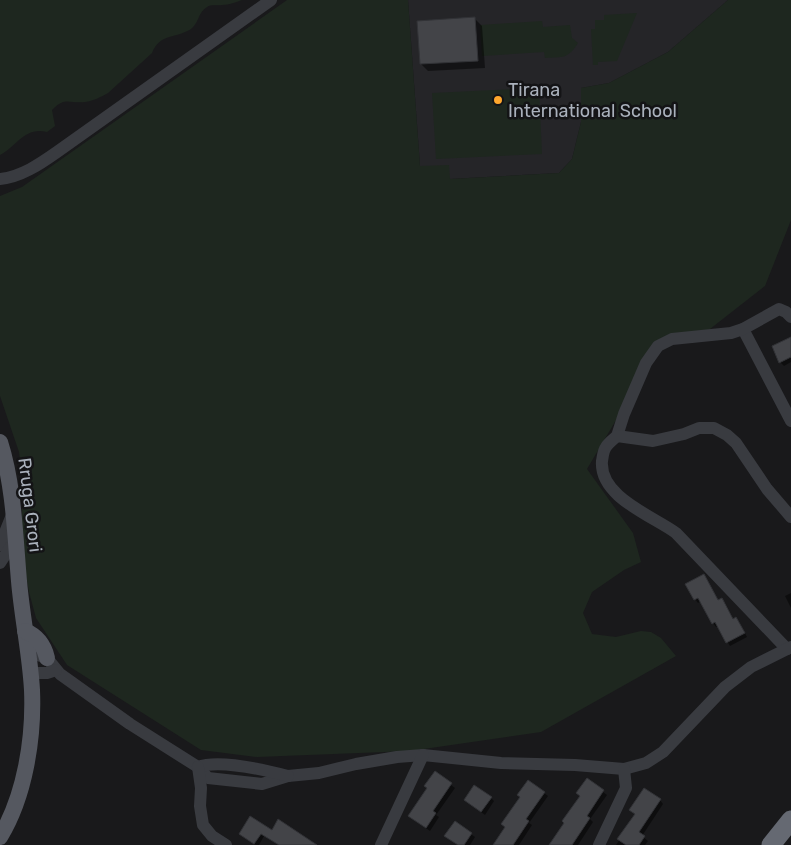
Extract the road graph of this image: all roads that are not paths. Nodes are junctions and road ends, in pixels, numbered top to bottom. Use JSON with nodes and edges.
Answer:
{"nodes":[{"id":1,"x":271,"y":0,"type":"edge"},
{"id":2,"x":0,"y":179,"type":"edge"},
{"id":3,"x":791,"y":318,"type":"edge"},
{"id":4,"x":743,"y":330,"type":"junction"},
{"id":5,"x":791,"y":420,"type":"edge"},
{"id":6,"x":617,"y":436,"type":"junction"},
{"id":7,"x":0,"y":442,"type":"edge"},
{"id":8,"x":791,"y":517,"type":"edge"},
{"id":9,"x":7,"y":543,"type":"edge"},
{"id":10,"x":0,"y":564,"type":"edge"},
{"id":11,"x":18,"y":572,"type":"junction"},
{"id":12,"x":25,"y":631,"type":"junction"},
{"id":13,"x":789,"y":648,"type":"edge"},
{"id":14,"x":28,"y":656,"type":"junction"},
{"id":15,"x":52,"y":664,"type":"junction"},
{"id":16,"x":30,"y":673,"type":"junction"},
{"id":17,"x":423,"y":756,"type":"junction"},
{"id":18,"x":198,"y":767,"type":"junction"},
{"id":19,"x":624,"y":769,"type":"junction"},
{"id":20,"x":791,"y":820,"type":"edge"},
{"id":21,"x":0,"y":837,"type":"edge"},
{"id":22,"x":226,"y":845,"type":"edge"},
{"id":23,"x":382,"y":845,"type":"edge"},
{"id":24,"x":599,"y":845,"type":"edge"},
{"id":25,"x":771,"y":845,"type":"edge"}],
"edges":[{"from":1,"to":2,"type":"street"},
{"from":3,"to":4,"type":"street"},
{"from":4,"to":5,"type":"street"},
{"from":4,"to":6,"type":"street"},
{"from":6,"to":8,"type":"street"},
{"from":6,"to":13,"type":"street"},
{"from":7,"to":9,"type":"main road","name":"Rruga Grori"},
{"from":9,"to":10,"type":"street"},
{"from":9,"to":11,"type":"main road","name":"Rruga Grori"},
{"from":10,"to":11,"type":"street"},
{"from":11,"to":12,"type":"main road","name":"Rruga Grori"},
{"from":12,"to":14,"type":"main road","name":"Rruga Grori"},
{"from":12,"to":15,"type":"main road"},
{"from":13,"to":19,"type":"street"},
{"from":14,"to":15,"type":"street"},
{"from":14,"to":16,"type":"main road","name":"Rruga Grori"},
{"from":15,"to":16,"type":"street"},
{"from":15,"to":18,"type":"street"},
{"from":16,"to":21,"type":"main road","name":"Rruga Grori"},
{"from":17,"to":18,"type":"street"},
{"from":17,"to":19,"type":"street"},
{"from":17,"to":23,"type":"street"},
{"from":18,"to":22,"type":"street"},
{"from":19,"to":24,"type":"street"},
{"from":20,"to":25,"type":"highway"}]}
